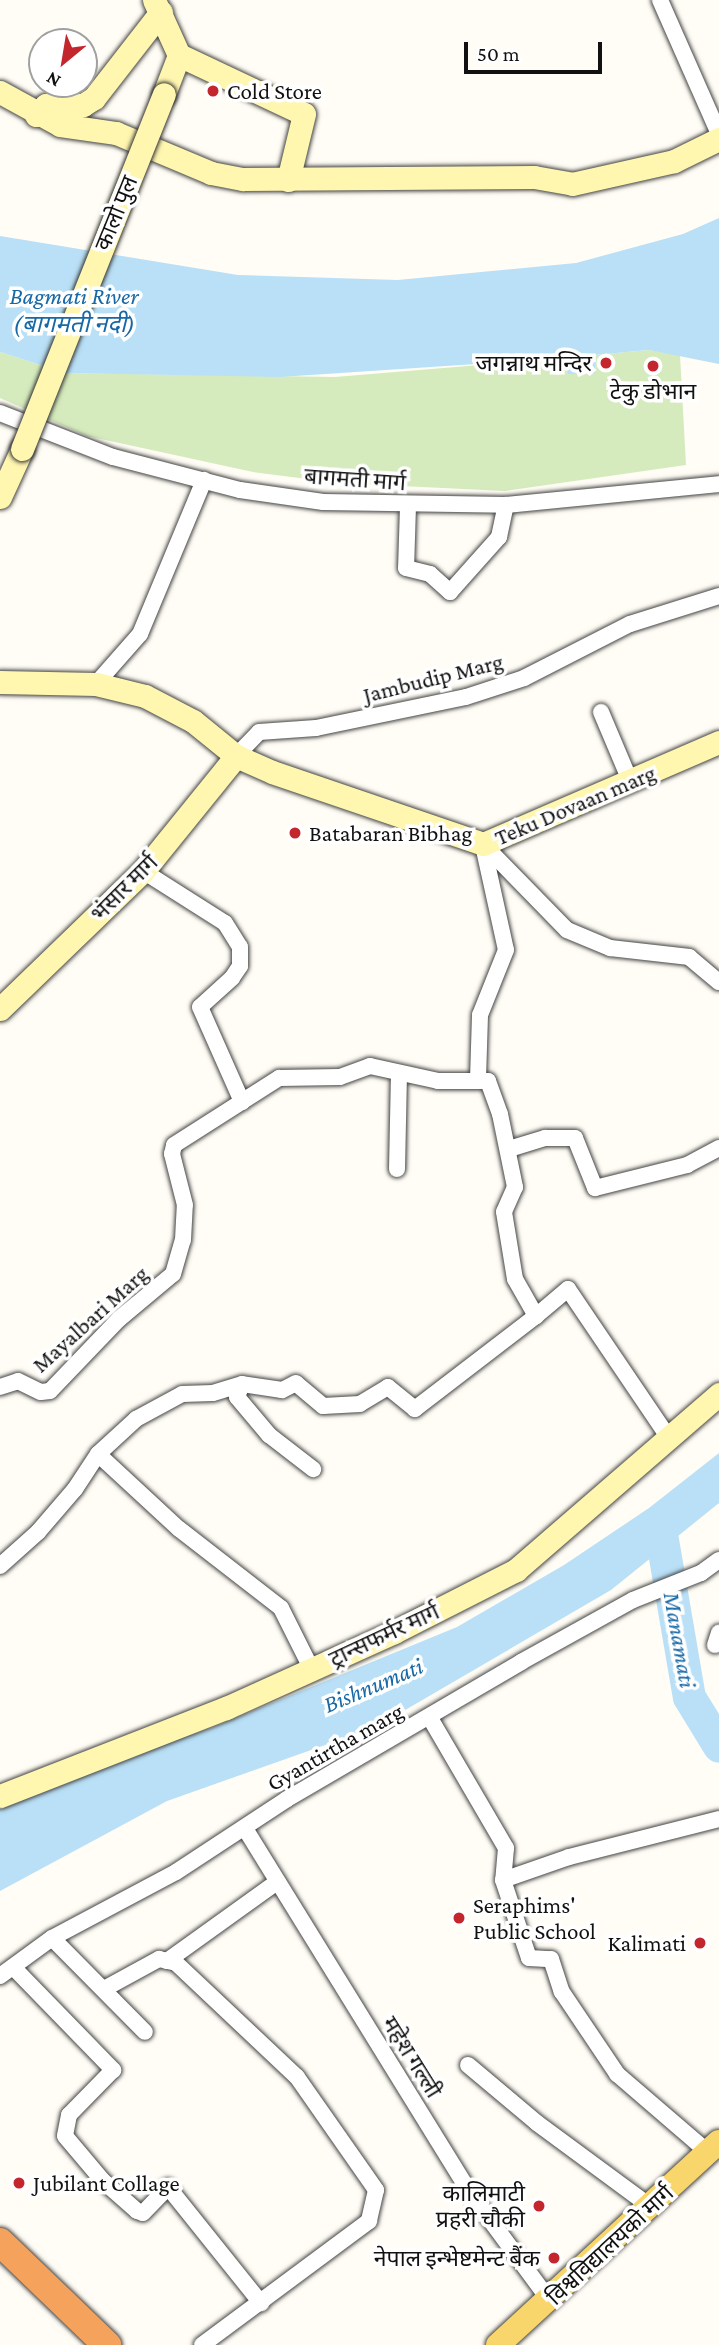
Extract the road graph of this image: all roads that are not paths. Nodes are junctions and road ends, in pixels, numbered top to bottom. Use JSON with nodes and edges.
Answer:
{"nodes":[{"id":1,"x":660,"y":0,"type":"edge"},
{"id":2,"x":157,"y":6,"type":"edge"},
{"id":3,"x":179,"y":55,"type":"junction"},
{"id":4,"x":0,"y":92,"type":"edge"},
{"id":5,"x":36,"y":115,"type":"junction"},
{"id":6,"x":719,"y":134,"type":"edge"},
{"id":7,"x":719,"y":139,"type":"edge"},
{"id":8,"x":288,"y":180,"type":"junction"},
{"id":9,"x":0,"y":413,"type":"edge"},
{"id":10,"x":204,"y":480,"type":"junction"},
{"id":11,"x":719,"y":484,"type":"edge"},
{"id":12,"x":5,"y":487,"type":"edge"},
{"id":13,"x":506,"y":505,"type":"junction"},
{"id":14,"x":408,"y":506,"type":"junction"},
{"id":15,"x":719,"y":596,"type":"edge"},
{"id":16,"x":0,"y":682,"type":"edge"},
{"id":17,"x":96,"y":684,"type":"junction"},
{"id":18,"x":601,"y":712,"type":"dead end"},
{"id":19,"x":719,"y":742,"type":"edge"},
{"id":20,"x":236,"y":756,"type":"junction"},
{"id":21,"x":631,"y":783,"type":"junction"},
{"id":22,"x":483,"y":844,"type":"junction"},
{"id":23,"x":143,"y":871,"type":"junction"},
{"id":24,"x":719,"y":982,"type":"edge"},
{"id":25,"x":0,"y":1009,"type":"edge"},
{"id":26,"x":399,"y":1074,"type":"junction"},
{"id":27,"x":478,"y":1079,"type":"junction"},
{"id":28,"x":242,"y":1102,"type":"junction"},
{"id":29,"x":719,"y":1148,"type":"edge"},
{"id":30,"x":509,"y":1149,"type":"junction"},
{"id":31,"x":397,"y":1169,"type":"dead end"},
{"id":32,"x":536,"y":1315,"type":"junction"},
{"id":33,"x":242,"y":1384,"type":"junction"},
{"id":34,"x":0,"y":1388,"type":"edge"},
{"id":35,"x":719,"y":1394,"type":"edge"},
{"id":36,"x":667,"y":1435,"type":"junction"},
{"id":37,"x":97,"y":1454,"type":"junction"},
{"id":38,"x":313,"y":1469,"type":"dead end"},
{"id":39,"x":719,"y":1560,"type":"edge"},
{"id":40,"x":0,"y":1564,"type":"edge"},
{"id":41,"x":312,"y":1668,"type":"junction"},
{"id":42,"x":430,"y":1718,"type":"junction"},
{"id":43,"x":0,"y":1796,"type":"edge"},
{"id":44,"x":717,"y":1820,"type":"edge"},
{"id":45,"x":246,"y":1830,"type":"junction"},
{"id":46,"x":503,"y":1880,"type":"junction"},
{"id":47,"x":277,"y":1882,"type":"junction"},
{"id":48,"x":52,"y":1938,"type":"junction"},
{"id":49,"x":167,"y":1961,"type":"junction"},
{"id":50,"x":7,"y":1972,"type":"edge"},
{"id":51,"x":104,"y":1989,"type":"junction"},
{"id":52,"x":145,"y":2032,"type":"dead end"},
{"id":53,"x":468,"y":2065,"type":"dead end"},
{"id":54,"x":715,"y":2148,"type":"edge"},
{"id":55,"x":651,"y":2207,"type":"junction"},
{"id":56,"x":0,"y":2242,"type":"edge"},
{"id":57,"x":550,"y":2301,"type":"junction"},
{"id":58,"x":261,"y":2303,"type":"junction"},
{"id":59,"x":103,"y":2344,"type":"edge"},
{"id":60,"x":202,"y":2345,"type":"edge"},
{"id":61,"x":498,"y":2345,"type":"edge"}],
"edges":[{"from":1,"to":6,"type":"street"},
{"from":2,"to":3,"type":"main road"},
{"from":2,"to":5,"type":"main road"},
{"from":3,"to":8,"type":"main road"},
{"from":3,"to":12,"type":"main road","name":"कालो पुल","bridge":true},
{"from":4,"to":5,"type":"main road"},
{"from":5,"to":8,"type":"main road"},
{"from":7,"to":8,"type":"main road"},
{"from":9,"to":10,"type":"street","name":"बागमती मार्ग"},
{"from":10,"to":14,"type":"street","name":"बागमती मार्ग"},
{"from":10,"to":17,"type":"street"},
{"from":11,"to":13,"type":"street","name":"बागमती मार्ग"},
{"from":13,"to":14,"type":"street","name":"बागमती मार्ग"},
{"from":13,"to":14,"type":"street"},
{"from":15,"to":20,"type":"street","name":"Jambudip Marg"},
{"from":16,"to":17,"type":"main road","name":"Teku Dovaan marg"},
{"from":17,"to":20,"type":"main road","name":"Teku Dovaan marg"},
{"from":18,"to":21,"type":"street"},
{"from":19,"to":21,"type":"main road","name":"Teku Dovaan marg"},
{"from":20,"to":22,"type":"main road","name":"Teku Dovaan marg"},
{"from":20,"to":23,"type":"main road","name":"भंसार मार्ग"},
{"from":21,"to":22,"type":"main road","name":"Teku Dovaan marg"},
{"from":22,"to":24,"type":"street"},
{"from":22,"to":27,"type":"street"},
{"from":23,"to":25,"type":"main road","name":"भंसार मार्ग"},
{"from":23,"to":28,"type":"street"},
{"from":26,"to":27,"type":"street"},
{"from":26,"to":28,"type":"street"},
{"from":26,"to":31,"type":"street"},
{"from":27,"to":30,"type":"street"},
{"from":28,"to":34,"type":"street","name":"Mayalbari Marg"},
{"from":29,"to":30,"type":"street"},
{"from":30,"to":32,"type":"street"},
{"from":32,"to":33,"type":"street"},
{"from":32,"to":36,"type":"street"},
{"from":33,"to":37,"type":"street"},
{"from":33,"to":38,"type":"street"},
{"from":35,"to":36,"type":"main road","name":"ट्रान्सफर्मर मार्ग"},
{"from":36,"to":41,"type":"main road","name":"ट्रान्सफर्मर मार्ग"},
{"from":37,"to":40,"type":"street"},
{"from":37,"to":41,"type":"street"},
{"from":39,"to":42,"type":"street","name":"Gyantirtha marg"},
{"from":41,"to":43,"type":"main road","name":"ट्रान्सफर्मर मार्ग"},
{"from":42,"to":45,"type":"street","name":"Gyantirtha marg"},
{"from":42,"to":46,"type":"street"},
{"from":44,"to":46,"type":"street"},
{"from":45,"to":47,"type":"street","name":"महेश गल्ली"},
{"from":45,"to":48,"type":"street","name":"Gyantirtha marg"},
{"from":46,"to":54,"type":"street"},
{"from":47,"to":49,"type":"street"},
{"from":47,"to":57,"type":"street","name":"महेश गल्ली"},
{"from":48,"to":50,"type":"street","name":"Gyantirtha marg"},
{"from":48,"to":51,"type":"street"},
{"from":49,"to":51,"type":"street"},
{"from":49,"to":58,"type":"street"},
{"from":50,"to":58,"type":"street"},
{"from":51,"to":52,"type":"street"},
{"from":53,"to":55,"type":"street"},
{"from":54,"to":55,"type":"main road","name":"विश्वविद्यालयको मार्ग"},
{"from":55,"to":57,"type":"main road","name":"विश्वविद्यालयको मार्ग"},
{"from":56,"to":59,"type":"highway"},
{"from":57,"to":61,"type":"main road","name":"विश्वविद्यालयको मार्ग"},
{"from":58,"to":60,"type":"street"}]}
